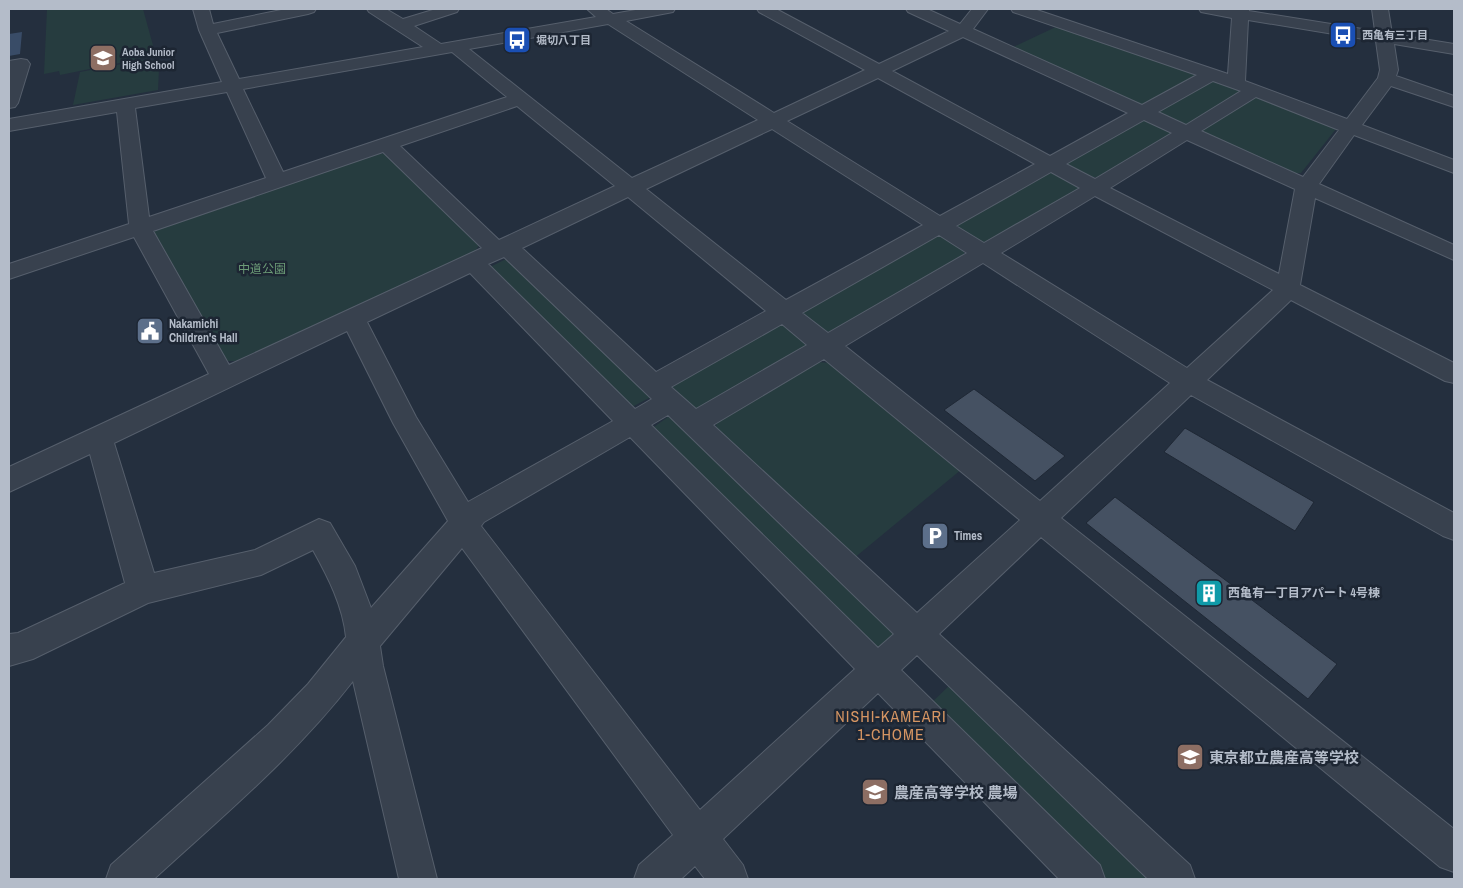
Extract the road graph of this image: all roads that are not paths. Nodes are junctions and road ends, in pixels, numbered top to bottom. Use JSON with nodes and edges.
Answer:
{"nodes":[{"id":1,"x":201,"y":9,"type":"edge"},
{"id":2,"x":308,"y":9,"type":"edge"},
{"id":3,"x":376,"y":9,"type":"edge"},
{"id":4,"x":451,"y":9,"type":"edge"},
{"id":5,"x":667,"y":9,"type":"edge"},
{"id":6,"x":765,"y":9,"type":"edge"},
{"id":7,"x":914,"y":9,"type":"edge"},
{"id":8,"x":980,"y":9,"type":"edge"},
{"id":9,"x":1019,"y":9,"type":"edge"},
{"id":10,"x":1208,"y":9,"type":"edge"},
{"id":11,"x":1380,"y":9,"type":"edge"},
{"id":12,"x":1235,"y":11,"type":"edge"},
{"id":13,"x":604,"y":14,"type":"edge"},
{"id":14,"x":402,"y":25,"type":"junction"},
{"id":15,"x":207,"y":30,"type":"junction"},
{"id":16,"x":963,"y":31,"type":"junction"},
{"id":17,"x":1384,"y":38,"type":"junction"},
{"id":18,"x":447,"y":48,"type":"junction"},
{"id":19,"x":1454,"y":49,"type":"edge"},
{"id":20,"x":9,"y":66,"type":"edge"},
{"id":21,"x":880,"y":71,"type":"junction"},
{"id":22,"x":1387,"y":79,"type":"junction"},
{"id":23,"x":1231,"y":82,"type":"junction"},
{"id":24,"x":232,"y":86,"type":"junction"},
{"id":25,"x":520,"y":99,"type":"junction"},
{"id":26,"x":1454,"y":102,"type":"edge"},
{"id":27,"x":9,"y":103,"type":"edge"},
{"id":28,"x":125,"y":105,"type":"junction"},
{"id":29,"x":1142,"y":112,"type":"junction"},
{"id":30,"x":774,"y":120,"type":"junction"},
{"id":31,"x":9,"y":125,"type":"edge"},
{"id":32,"x":1350,"y":127,"type":"junction"},
{"id":33,"x":1186,"y":132,"type":"junction"},
{"id":34,"x":386,"y":144,"type":"junction"},
{"id":35,"x":1052,"y":163,"type":"junction"},
{"id":36,"x":1454,"y":167,"type":"edge"},
{"id":37,"x":277,"y":181,"type":"junction"},
{"id":38,"x":1306,"y":187,"type":"junction"},
{"id":39,"x":631,"y":188,"type":"junction"},
{"id":40,"x":1094,"y":188,"type":"junction"},
{"id":41,"x":940,"y":226,"type":"junction"},
{"id":42,"x":140,"y":228,"type":"junction"},
{"id":43,"x":491,"y":253,"type":"junction"},
{"id":44,"x":981,"y":253,"type":"junction"},
{"id":45,"x":1454,"y":253,"type":"edge"},
{"id":46,"x":9,"y":272,"type":"edge"},
{"id":47,"x":1288,"y":290,"type":"junction"},
{"id":48,"x":784,"y":312,"type":"junction"},
{"id":49,"x":352,"y":317,"type":"junction"},
{"id":50,"x":825,"y":344,"type":"junction"},
{"id":51,"x":1454,"y":374,"type":"edge"},
{"id":52,"x":224,"y":378,"type":"junction"},
{"id":53,"x":1189,"y":382,"type":"junction"},
{"id":54,"x":662,"y":393,"type":"junction"},
{"id":55,"x":694,"y":423,"type":"junction"},
{"id":56,"x":632,"y":424,"type":"junction"},
{"id":57,"x":99,"y":437,"type":"junction"},
{"id":58,"x":9,"y":480,"type":"edge"},
{"id":59,"x":1042,"y":519,"type":"junction"},
{"id":60,"x":464,"y":523,"type":"junction"},
{"id":61,"x":1454,"y":527,"type":"edge"},
{"id":62,"x":143,"y":590,"type":"junction"},
{"id":63,"x":918,"y":635,"type":"junction"},
{"id":64,"x":363,"y":642,"type":"junction"},
{"id":65,"x":9,"y":650,"type":"edge"},
{"id":66,"x":878,"y":672,"type":"junction"},
{"id":67,"x":698,"y":837,"type":"junction"},
{"id":68,"x":1454,"y":853,"type":"edge"},
{"id":69,"x":125,"y":879,"type":"edge"},
{"id":70,"x":418,"y":879,"type":"edge"},
{"id":71,"x":652,"y":879,"type":"edge"},
{"id":72,"x":730,"y":879,"type":"edge"},
{"id":73,"x":1086,"y":879,"type":"edge"},
{"id":74,"x":1176,"y":879,"type":"edge"}],
"edges":[{"from":1,"to":15,"type":"street"},
{"from":2,"to":15,"type":"street"},
{"from":3,"to":14,"type":"street"},
{"from":4,"to":14,"type":"street"},
{"from":5,"to":13,"type":"street"},
{"from":6,"to":21,"type":"street"},
{"from":7,"to":16,"type":"street"},
{"from":8,"to":16,"type":"street"},
{"from":9,"to":23,"type":"street"},
{"from":10,"to":12,"type":"street"},
{"from":11,"to":17,"type":"street"},
{"from":12,"to":17,"type":"street"},
{"from":12,"to":23,"type":"street"},
{"from":13,"to":18,"type":"street"},
{"from":13,"to":30,"type":"street"},
{"from":14,"to":18,"type":"street"},
{"from":15,"to":24,"type":"street"},
{"from":16,"to":21,"type":"street"},
{"from":16,"to":29,"type":"street"},
{"from":17,"to":19,"type":"street"},
{"from":17,"to":22,"type":"street"},
{"from":18,"to":24,"type":"street"},
{"from":18,"to":25,"type":"street"},
{"from":20,"to":27,"type":"street"},
{"from":21,"to":30,"type":"street"},
{"from":21,"to":35,"type":"street"},
{"from":22,"to":26,"type":"street"},
{"from":22,"to":32,"type":"street"},
{"from":23,"to":29,"type":"street"},
{"from":23,"to":32,"type":"street"},
{"from":23,"to":33,"type":"street"},
{"from":24,"to":28,"type":"street"},
{"from":24,"to":37,"type":"street"},
{"from":25,"to":34,"type":"street"},
{"from":25,"to":39,"type":"street"},
{"from":28,"to":31,"type":"street"},
{"from":28,"to":42,"type":"street"},
{"from":29,"to":33,"type":"street"},
{"from":29,"to":35,"type":"street"},
{"from":30,"to":39,"type":"street"},
{"from":30,"to":41,"type":"street"},
{"from":32,"to":36,"type":"street"},
{"from":32,"to":38,"type":"street"},
{"from":33,"to":38,"type":"street"},
{"from":33,"to":40,"type":"street"},
{"from":34,"to":37,"type":"street"},
{"from":34,"to":43,"type":"street"},
{"from":35,"to":40,"type":"street"},
{"from":35,"to":41,"type":"street"},
{"from":37,"to":42,"type":"street"},
{"from":38,"to":45,"type":"street"},
{"from":38,"to":47,"type":"street"},
{"from":39,"to":43,"type":"street"},
{"from":39,"to":48,"type":"street"},
{"from":40,"to":44,"type":"street"},
{"from":40,"to":47,"type":"street"},
{"from":41,"to":44,"type":"street"},
{"from":41,"to":48,"type":"street"},
{"from":42,"to":46,"type":"street"},
{"from":42,"to":52,"type":"street"},
{"from":43,"to":49,"type":"street"},
{"from":43,"to":54,"type":"street"},
{"from":43,"to":56,"type":"street"},
{"from":44,"to":50,"type":"street"},
{"from":44,"to":53,"type":"street"},
{"from":47,"to":51,"type":"street"},
{"from":47,"to":53,"type":"street"},
{"from":48,"to":50,"type":"street"},
{"from":48,"to":54,"type":"street"},
{"from":49,"to":52,"type":"street"},
{"from":49,"to":60,"type":"street"},
{"from":50,"to":55,"type":"street"},
{"from":50,"to":59,"type":"street"},
{"from":52,"to":57,"type":"street"},
{"from":53,"to":59,"type":"street"},
{"from":53,"to":61,"type":"street"},
{"from":54,"to":55,"type":"street"},
{"from":54,"to":56,"type":"street"},
{"from":55,"to":63,"type":"street"},
{"from":56,"to":60,"type":"street"},
{"from":56,"to":66,"type":"street"},
{"from":57,"to":58,"type":"street"},
{"from":57,"to":62,"type":"street"},
{"from":59,"to":63,"type":"street"},
{"from":59,"to":68,"type":"street"},
{"from":60,"to":64,"type":"street"},
{"from":60,"to":67,"type":"street"},
{"from":62,"to":64,"type":"street"},
{"from":62,"to":65,"type":"street"},
{"from":63,"to":66,"type":"street"},
{"from":63,"to":74,"type":"street"},
{"from":64,"to":69,"type":"street"},
{"from":64,"to":70,"type":"street"},
{"from":66,"to":67,"type":"street"},
{"from":66,"to":73,"type":"street"},
{"from":67,"to":71,"type":"street"},
{"from":67,"to":72,"type":"street"}]}
